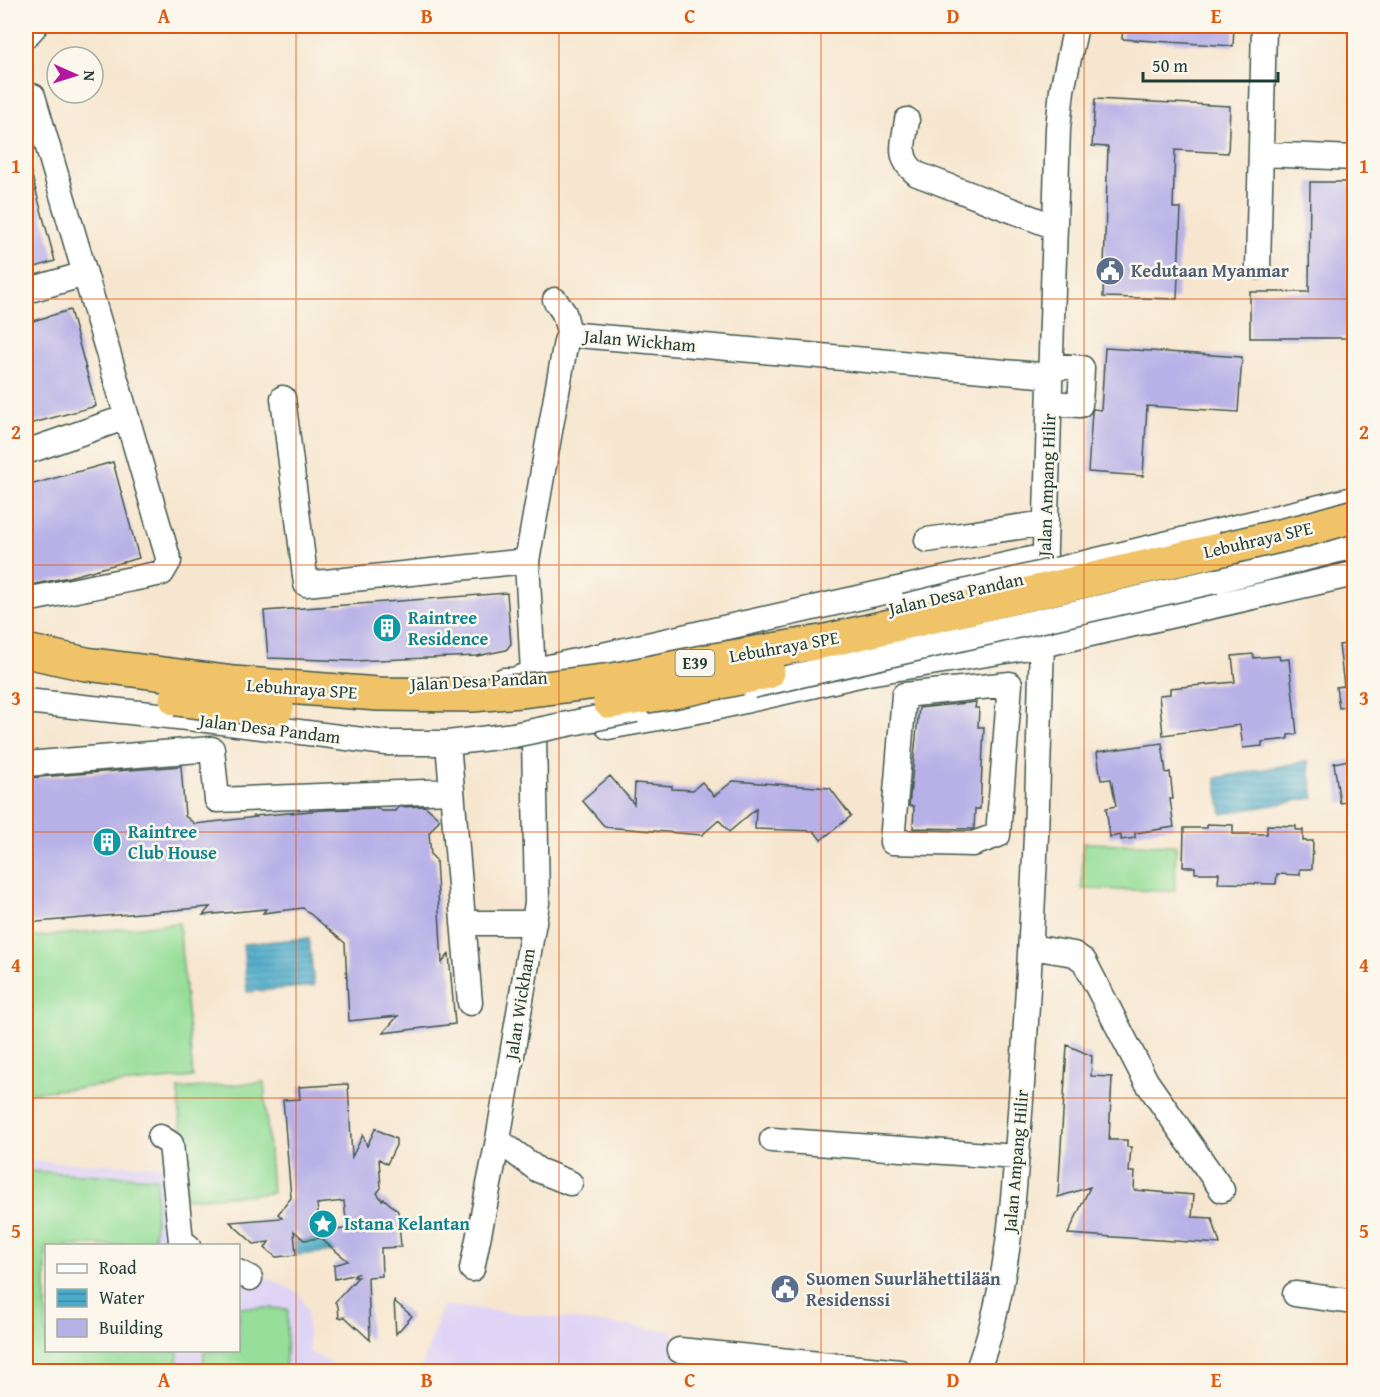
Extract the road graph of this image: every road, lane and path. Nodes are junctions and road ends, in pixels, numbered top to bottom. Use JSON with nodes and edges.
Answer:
{"nodes":[{"id":1,"x":35,"y":26,"type":"edge"},
{"id":2,"x":1076,"y":26,"type":"edge"},
{"id":3,"x":1264,"y":26,"type":"edge"},
{"id":4,"x":26,"y":36,"type":"edge"},
{"id":5,"x":26,"y":98,"type":"edge"},
{"id":6,"x":907,"y":120,"type":"dead end"},
{"id":7,"x":1261,"y":154,"type":"junction"},
{"id":8,"x":1354,"y":158,"type":"edge"},
{"id":9,"x":1055,"y":226,"type":"junction"},
{"id":10,"x":1258,"y":267,"type":"dead end"},
{"id":11,"x":85,"y":274,"type":"junction"},
{"id":12,"x":26,"y":291,"type":"edge"},
{"id":13,"x":555,"y":300,"type":"dead end"},
{"id":14,"x":570,"y":336,"type":"junction"},
{"id":15,"x":1051,"y":370,"type":"junction"},
{"id":16,"x":283,"y":398,"type":"dead end"},
{"id":17,"x":1050,"y":403,"type":"junction"},
{"id":18,"x":127,"y":417,"type":"junction"},
{"id":19,"x":26,"y":452,"type":"edge"},
{"id":20,"x":1354,"y":499,"type":"edge"},
{"id":21,"x":1354,"y":516,"type":"edge"},
{"id":22,"x":1046,"y":523,"type":"junction"},
{"id":23,"x":1354,"y":536,"type":"edge"},
{"id":24,"x":927,"y":540,"type":"dead end"},
{"id":25,"x":1354,"y":546,"type":"edge"},
{"id":26,"x":1045,"y":556,"type":"junction"},
{"id":27,"x":527,"y":561,"type":"junction"},
{"id":28,"x":1354,"y":574,"type":"edge"},
{"id":29,"x":26,"y":600,"type":"edge"},
{"id":30,"x":26,"y":643,"type":"edge"},
{"id":31,"x":1042,"y":645,"type":"junction"},
{"id":32,"x":26,"y":651,"type":"edge"},
{"id":33,"x":26,"y":675,"type":"edge"},
{"id":34,"x":524,"y":676,"type":"junction"},
{"id":35,"x":26,"y":701,"type":"edge"},
{"id":36,"x":524,"y":736,"type":"junction"},
{"id":37,"x":448,"y":743,"type":"junction"},
{"id":38,"x":26,"y":764,"type":"edge"},
{"id":39,"x":452,"y":791,"type":"junction"},
{"id":40,"x":998,"y":827,"type":"junction"},
{"id":41,"x":1037,"y":829,"type":"junction"},
{"id":42,"x":463,"y":923,"type":"junction"},
{"id":43,"x":534,"y":923,"type":"junction"},
{"id":44,"x":1031,"y":947,"type":"junction"},
{"id":45,"x":470,"y":1004,"type":"dead end"},
{"id":46,"x":160,"y":1137,"type":"dead end"},
{"id":47,"x":498,"y":1140,"type":"junction"},
{"id":48,"x":772,"y":1140,"type":"dead end"},
{"id":49,"x":1017,"y":1158,"type":"junction"},
{"id":50,"x":570,"y":1183,"type":"dead end"},
{"id":51,"x":1222,"y":1190,"type":"dead end"},
{"id":52,"x":186,"y":1244,"type":"edge"},
{"id":53,"x":472,"y":1269,"type":"dead end"},
{"id":54,"x":1295,"y":1294,"type":"dead end"},
{"id":55,"x":1354,"y":1302,"type":"edge"},
{"id":56,"x":679,"y":1350,"type":"dead end"},
{"id":57,"x":900,"y":1371,"type":"edge"},
{"id":58,"x":977,"y":1371,"type":"edge"}],
"edges":[{"from":1,"to":4,"type":"street"},
{"from":2,"to":9,"type":"street","name":"Jalan Ampang Hilir"},
{"from":3,"to":7,"type":"street"},
{"from":5,"to":11,"type":"street"},
{"from":6,"to":9,"type":"street"},
{"from":7,"to":8,"type":"street"},
{"from":7,"to":10,"type":"street"},
{"from":9,"to":15,"type":"street","name":"Jalan Ampang Hilir"},
{"from":11,"to":12,"type":"street"},
{"from":11,"to":18,"type":"street"},
{"from":13,"to":14,"type":"street"},
{"from":14,"to":15,"type":"street","name":"Jalan Wickham"},
{"from":14,"to":27,"type":"street","name":"Jalan Wickham"},
{"from":15,"to":17,"type":"street","name":"Jalan Ampang Hilir"},
{"from":15,"to":17,"type":"street","name":"Jalan Wickham"},
{"from":16,"to":27,"type":"street"},
{"from":17,"to":22,"type":"street","name":"Jalan Ampang Hilir"},
{"from":18,"to":19,"type":"street"},
{"from":18,"to":29,"type":"street"},
{"from":20,"to":34,"type":"street","name":"Jalan Desa Pandan","bridge":true},
{"from":21,"to":32,"type":"highway","name":"Lebuhraya SPE","number":"E39","bridge":true},
{"from":22,"to":24,"type":"street"},
{"from":22,"to":26,"type":"street","name":"Jalan Ampang Hilir"},
{"from":23,"to":33,"type":"highway","name":"Lebuhraya SPE","number":"E39","bridge":true},
{"from":25,"to":36,"type":"street","bridge":true},
{"from":26,"to":31,"type":"street","name":"Jalan Ampang Hilir"},
{"from":26,"to":34,"type":"street"},
{"from":27,"to":34,"type":"street","name":"Jalan Wickham"},
{"from":28,"to":31,"type":"street"},
{"from":30,"to":34,"type":"street","name":"Jalan Desa Pandan"},
{"from":31,"to":36,"type":"street"},
{"from":31,"to":41,"type":"street","name":"Jalan Ampang Hilir"},
{"from":35,"to":37,"type":"street","name":"Jalan Desa Pandam"},
{"from":36,"to":37,"type":"street","name":"Jalan Desa Pandam"},
{"from":36,"to":43,"type":"street","name":"Jalan Wickham"},
{"from":37,"to":39,"type":"street"},
{"from":38,"to":39,"type":"street"},
{"from":39,"to":42,"type":"street"},
{"from":40,"to":40,"type":"street"},
{"from":40,"to":41,"type":"street"},
{"from":41,"to":44,"type":"street","name":"Jalan Ampang Hilir"},
{"from":42,"to":43,"type":"street"},
{"from":42,"to":45,"type":"street"},
{"from":43,"to":47,"type":"street","name":"Jalan Wickham"},
{"from":44,"to":49,"type":"street","name":"Jalan Ampang Hilir"},
{"from":44,"to":51,"type":"street"},
{"from":46,"to":52,"type":"street"},
{"from":47,"to":50,"type":"street"},
{"from":47,"to":53,"type":"street","name":"Jalan Wickham"},
{"from":48,"to":49,"type":"street"},
{"from":49,"to":58,"type":"street","name":"Jalan Ampang Hilir"},
{"from":54,"to":55,"type":"street"},
{"from":56,"to":57,"type":"street"}]}
